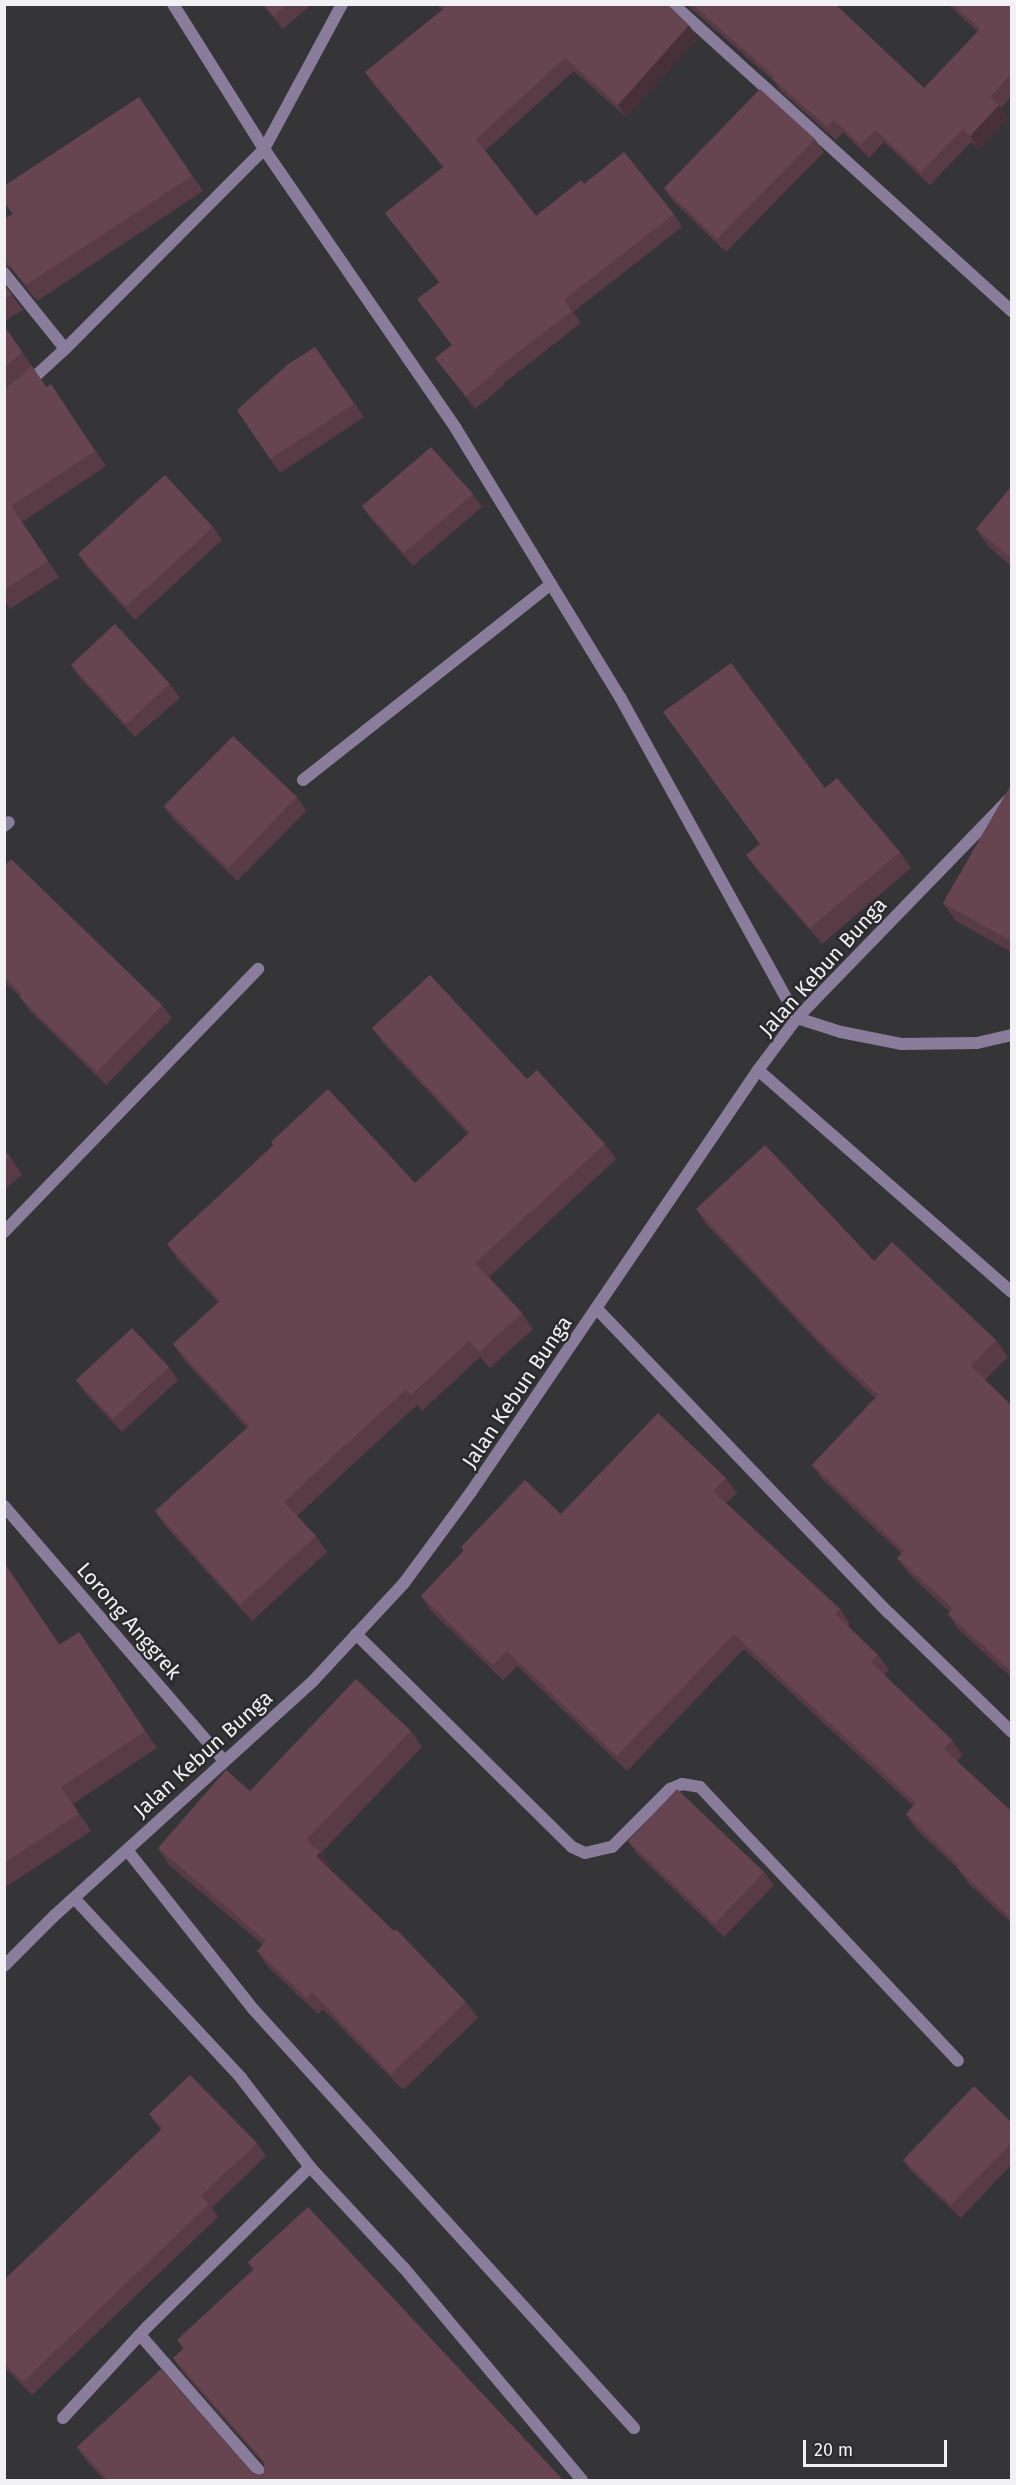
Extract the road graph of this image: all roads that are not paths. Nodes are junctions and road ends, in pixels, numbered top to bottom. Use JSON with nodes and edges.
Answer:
{"nodes":[{"id":1,"x":173,"y":4,"type":"edge"},
{"id":2,"x":342,"y":4,"type":"edge"},
{"id":3,"x":673,"y":4,"type":"edge"},
{"id":4,"x":264,"y":149,"type":"junction"},
{"id":5,"x":4,"y":273,"type":"edge"},
{"id":6,"x":1011,"y":311,"type":"edge"},
{"id":7,"x":65,"y":349,"type":"junction"},
{"id":8,"x":4,"y":405,"type":"edge"},
{"id":9,"x":551,"y":584,"type":"junction"},
{"id":10,"x":303,"y":780,"type":"dead end"},
{"id":11,"x":1011,"y":796,"type":"edge"},
{"id":12,"x":258,"y":969,"type":"dead end"},
{"id":13,"x":797,"y":1018,"type":"junction"},
{"id":14,"x":1011,"y":1035,"type":"edge"},
{"id":15,"x":758,"y":1070,"type":"junction"},
{"id":16,"x":4,"y":1232,"type":"edge"},
{"id":17,"x":1011,"y":1292,"type":"edge"},
{"id":18,"x":597,"y":1309,"type":"junction"},
{"id":19,"x":4,"y":1506,"type":"edge"},
{"id":20,"x":356,"y":1634,"type":"junction"},
{"id":21,"x":1011,"y":1732,"type":"edge"},
{"id":22,"x":224,"y":1761,"type":"junction"},
{"id":23,"x":127,"y":1850,"type":"junction"},
{"id":24,"x":74,"y":1898,"type":"junction"},
{"id":25,"x":4,"y":1966,"type":"edge"},
{"id":26,"x":958,"y":2061,"type":"dead end"},
{"id":27,"x":310,"y":2167,"type":"junction"},
{"id":28,"x":141,"y":2336,"type":"junction"},
{"id":29,"x":63,"y":2418,"type":"dead end"},
{"id":30,"x":634,"y":2428,"type":"dead end"},
{"id":31,"x":267,"y":2481,"type":"edge"},
{"id":32,"x":582,"y":2481,"type":"edge"}],
"edges":[{"from":1,"to":4,"type":"street"},
{"from":2,"to":4,"type":"street"},
{"from":3,"to":6,"type":"street"},
{"from":4,"to":7,"type":"street"},
{"from":4,"to":9,"type":"street"},
{"from":5,"to":7,"type":"street"},
{"from":7,"to":8,"type":"street"},
{"from":9,"to":10,"type":"street"},
{"from":9,"to":13,"type":"street"},
{"from":11,"to":13,"type":"street","name":"Jalan Kebun Bunga"},
{"from":12,"to":16,"type":"street"},
{"from":13,"to":14,"type":"street"},
{"from":13,"to":15,"type":"street","name":"Jalan Kebun Bunga"},
{"from":15,"to":17,"type":"street"},
{"from":15,"to":18,"type":"street","name":"Jalan Kebun Bunga"},
{"from":18,"to":20,"type":"street","name":"Jalan Kebun Bunga"},
{"from":18,"to":21,"type":"street"},
{"from":19,"to":22,"type":"street","name":"Lorong Anggrek"},
{"from":20,"to":22,"type":"street","name":"Jalan Kebun Bunga"},
{"from":20,"to":26,"type":"street"},
{"from":22,"to":23,"type":"street","name":"Jalan Kebun Bunga"},
{"from":23,"to":24,"type":"street","name":"Jalan Kebun Bunga"},
{"from":23,"to":30,"type":"street"},
{"from":24,"to":25,"type":"street","name":"Jalan Kebun Bunga"},
{"from":24,"to":27,"type":"street"},
{"from":27,"to":28,"type":"street"},
{"from":27,"to":32,"type":"street"},
{"from":28,"to":29,"type":"street"},
{"from":28,"to":31,"type":"street"}]}
